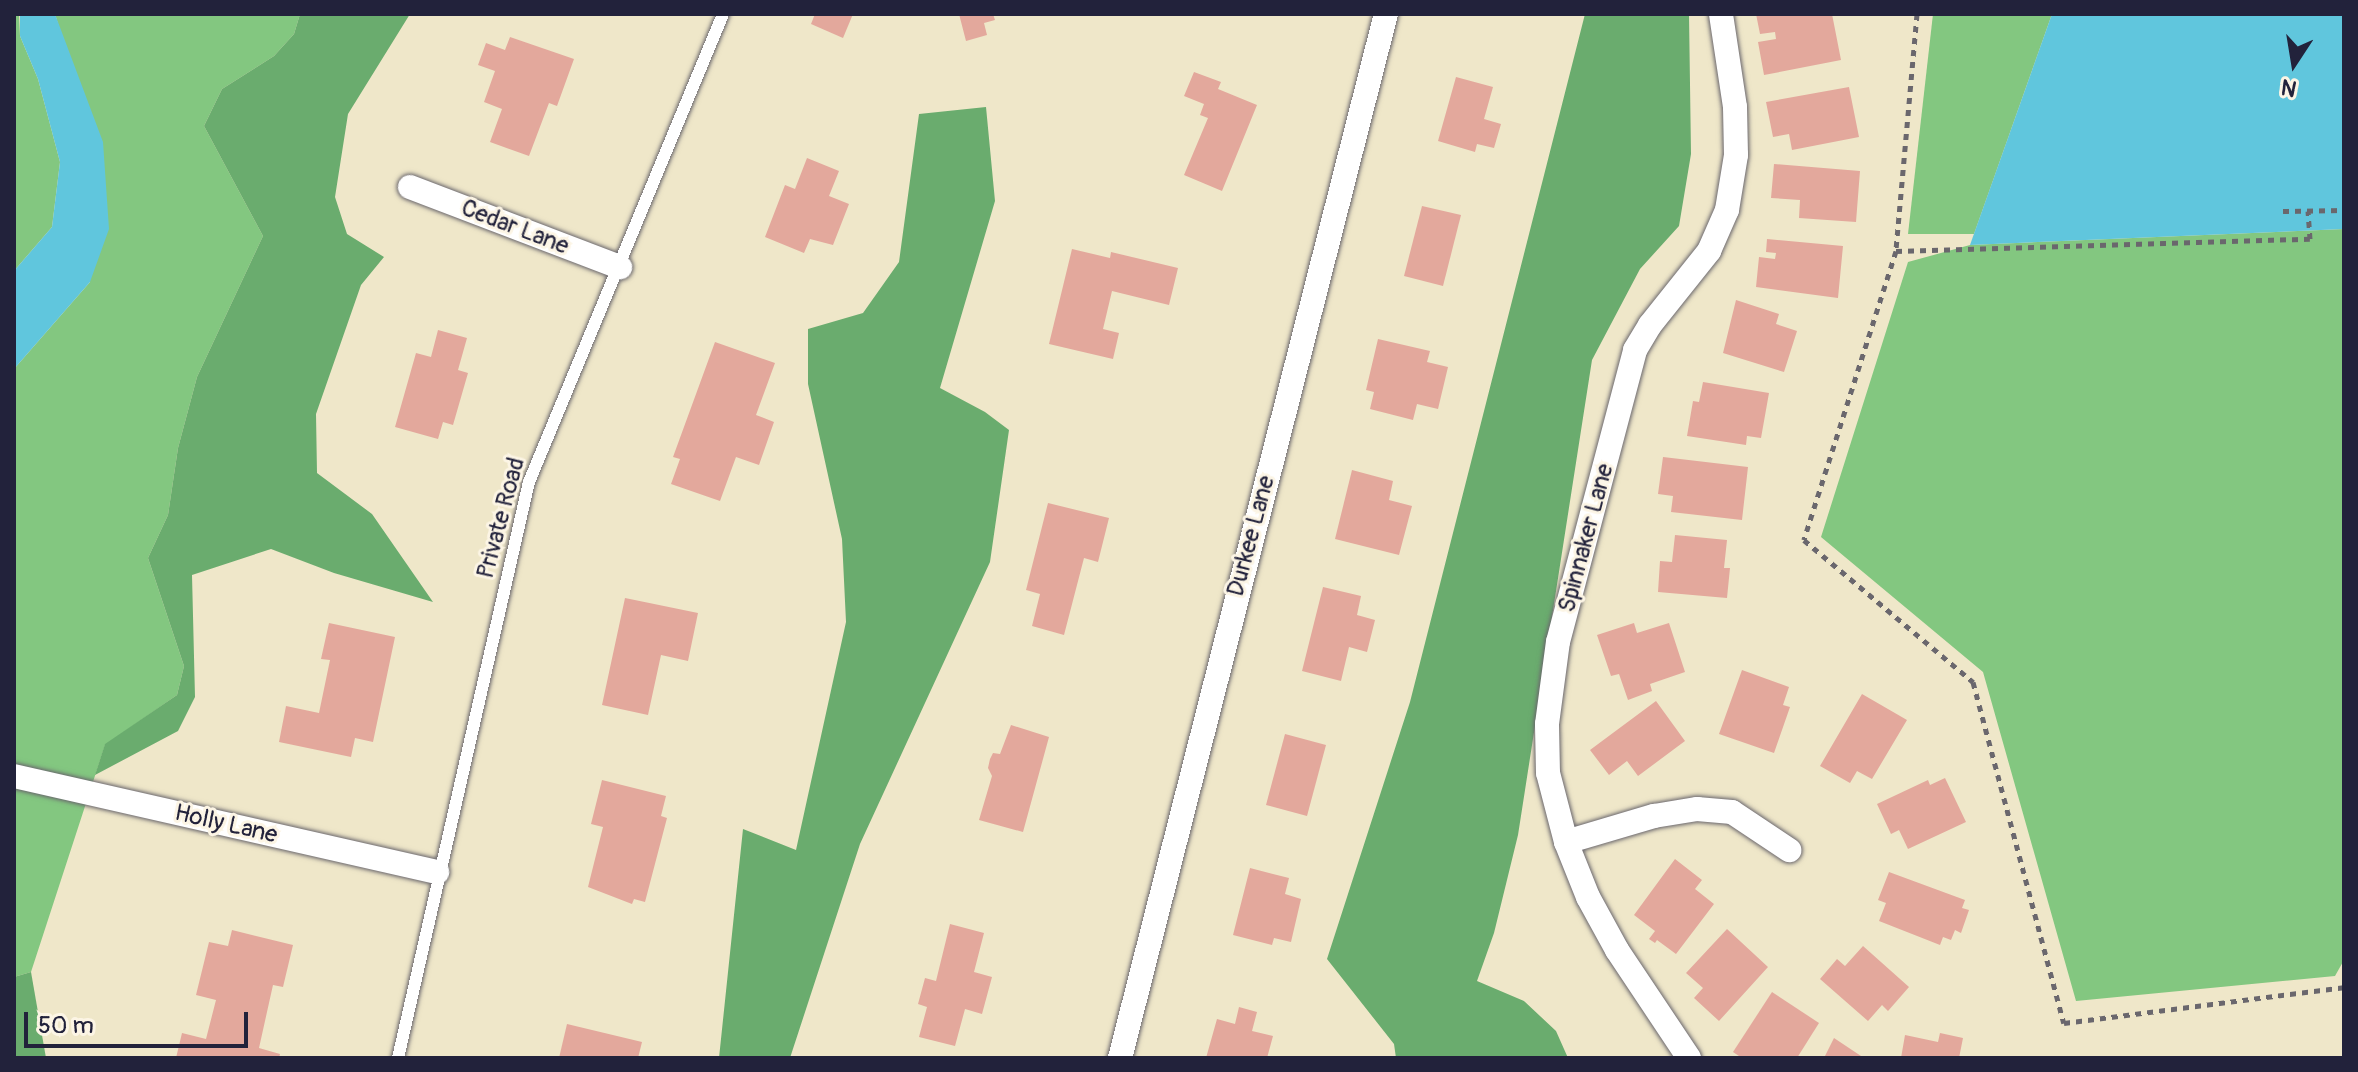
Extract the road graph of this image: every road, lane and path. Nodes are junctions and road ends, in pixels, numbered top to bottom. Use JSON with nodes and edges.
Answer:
{"nodes":[{"id":1,"x":723,"y":14,"type":"edge"},
{"id":2,"x":1386,"y":14,"type":"edge"},
{"id":3,"x":1721,"y":14,"type":"edge"},
{"id":4,"x":1917,"y":14,"type":"edge"},
{"id":5,"x":410,"y":187,"type":"dead end"},
{"id":6,"x":2344,"y":210,"type":"edge"},
{"id":7,"x":2283,"y":211,"type":"dead end"},
{"id":8,"x":2308,"y":211,"type":"junction"},
{"id":9,"x":1896,"y":251,"type":"junction"},
{"id":10,"x":620,"y":267,"type":"junction"},
{"id":11,"x":14,"y":776,"type":"edge"},
{"id":12,"x":1566,"y":842,"type":"junction"},
{"id":13,"x":1789,"y":850,"type":"dead end"},
{"id":14,"x":437,"y":872,"type":"junction"},
{"id":15,"x":2344,"y":987,"type":"edge"},
{"id":16,"x":398,"y":1058,"type":"edge"},
{"id":17,"x":1120,"y":1058,"type":"edge"},
{"id":18,"x":1689,"y":1058,"type":"edge"}],
"edges":[{"from":1,"to":10,"type":"lane","name":"Private Road"},
{"from":2,"to":17,"type":"street","name":"Durkee Lane"},
{"from":3,"to":12,"type":"street","name":"Spinnaker Lane"},
{"from":4,"to":9,"type":"path"},
{"from":5,"to":10,"type":"street","name":"Cedar Lane"},
{"from":6,"to":8,"type":"path"},
{"from":7,"to":8,"type":"path"},
{"from":8,"to":9,"type":"path"},
{"from":9,"to":15,"type":"path"},
{"from":10,"to":14,"type":"lane","name":"Private Road"},
{"from":11,"to":14,"type":"street","name":"Holly Lane"},
{"from":12,"to":13,"type":"street"},
{"from":12,"to":18,"type":"street","name":"Spinnaker Lane"},
{"from":14,"to":16,"type":"lane","name":"Private Road"}]}
